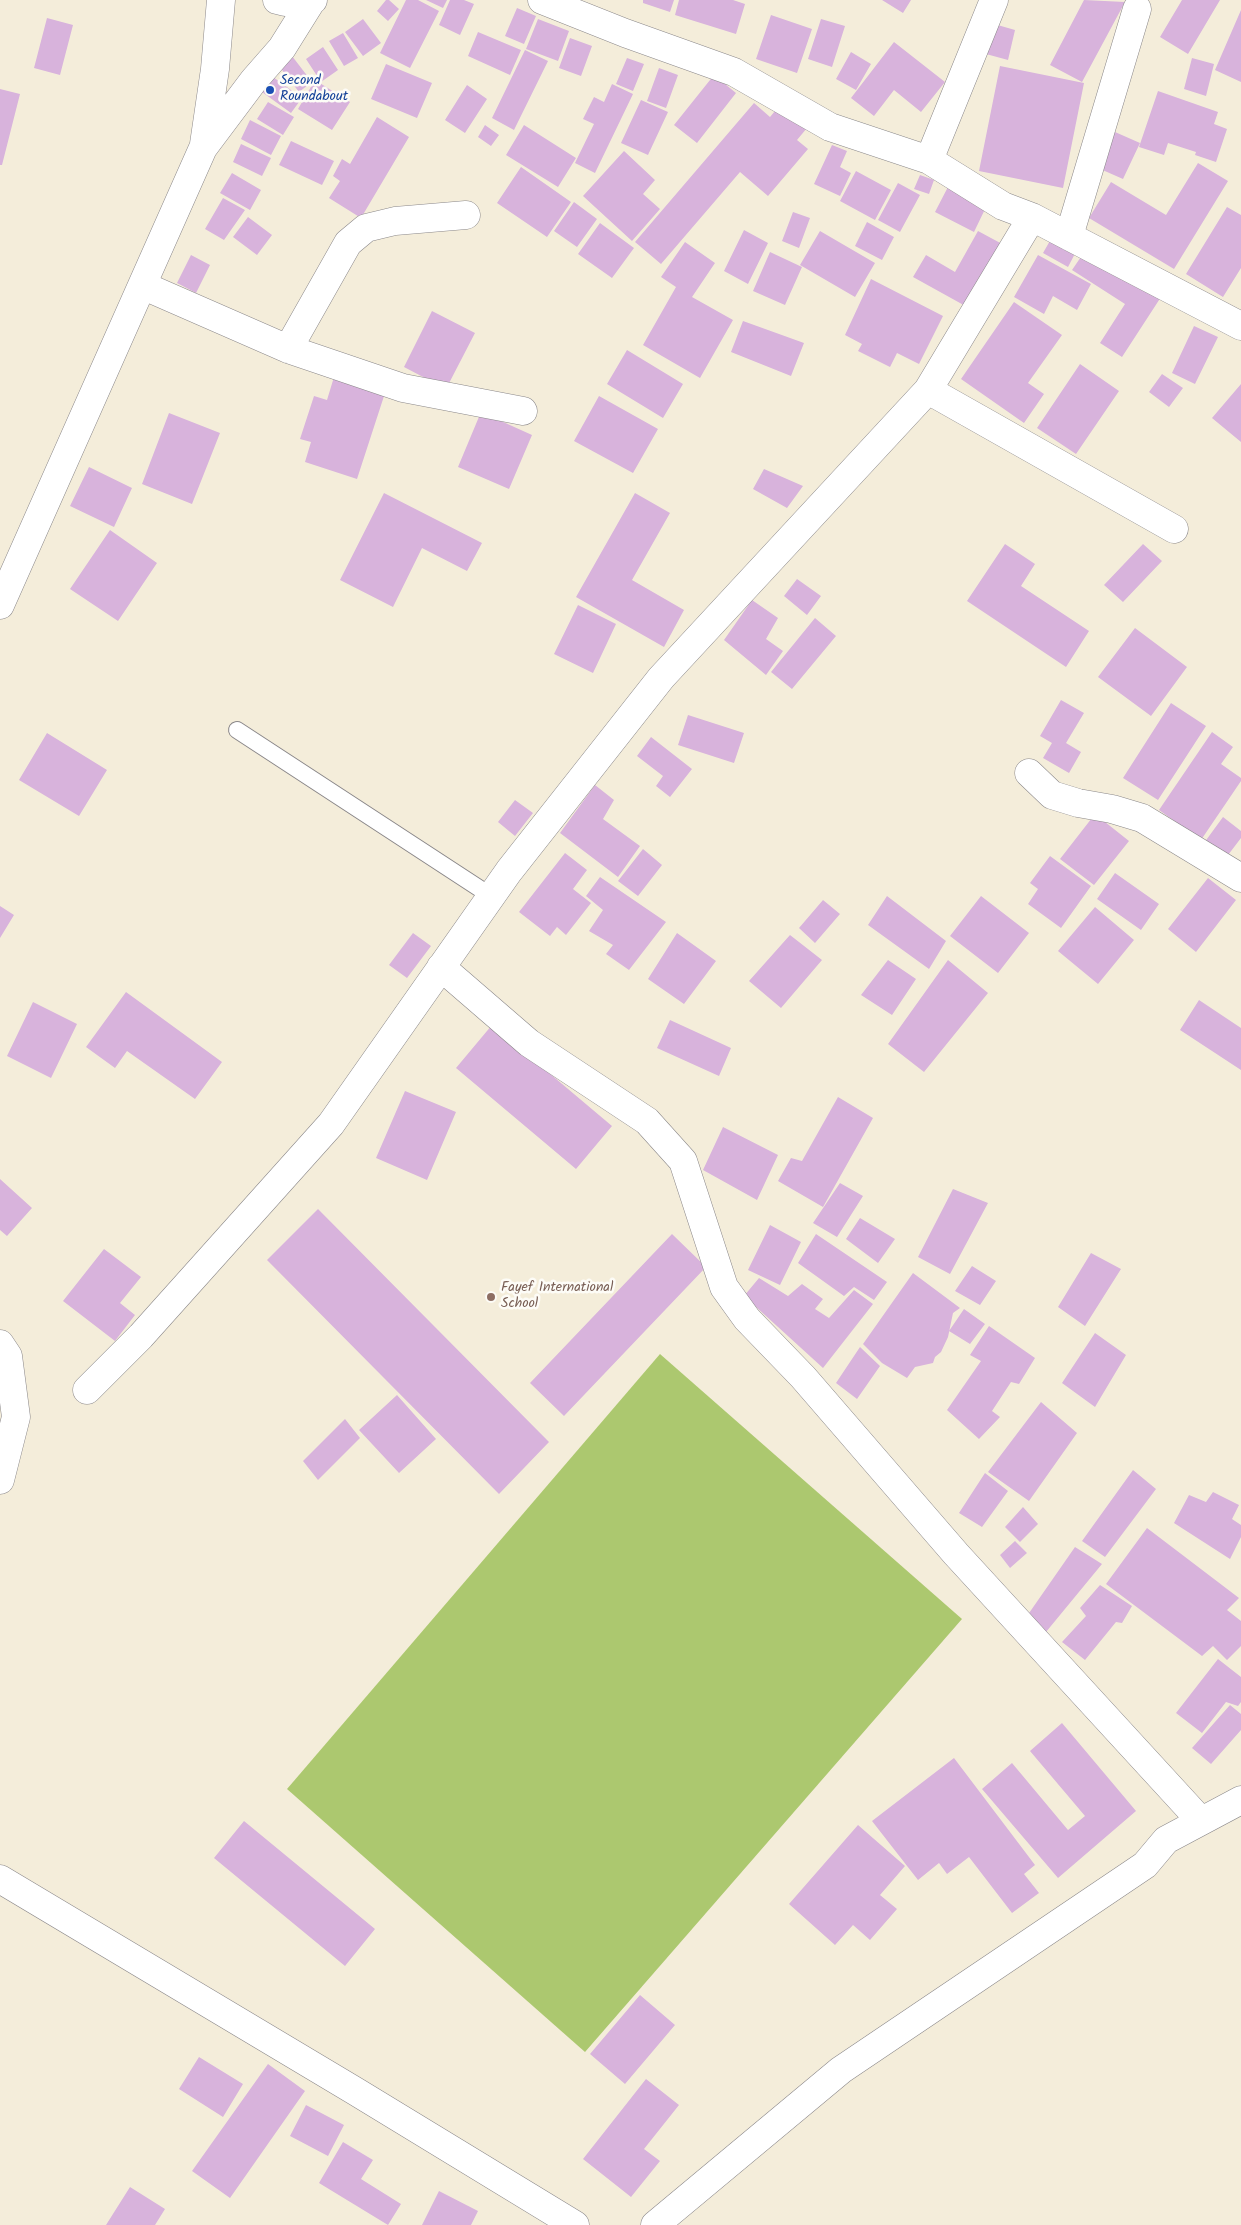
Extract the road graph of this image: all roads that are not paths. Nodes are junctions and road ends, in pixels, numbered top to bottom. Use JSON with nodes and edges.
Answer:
{"nodes":[{"id":1,"x":221,"y":0,"type":"edge"},
{"id":2,"x":277,"y":0,"type":"edge"},
{"id":3,"x":312,"y":0,"type":"edge"},
{"id":4,"x":542,"y":0,"type":"edge"},
{"id":5,"x":994,"y":0,"type":"edge"},
{"id":6,"x":1137,"y":8,"type":"dead end"},
{"id":7,"x":203,"y":148,"type":"junction"},
{"id":8,"x":929,"y":160,"type":"junction"},
{"id":9,"x":466,"y":215,"type":"dead end"},
{"id":10,"x":1032,"y":216,"type":"junction"},
{"id":11,"x":1069,"y":236,"type":"junction"},
{"id":12,"x":144,"y":286,"type":"junction"},
{"id":13,"x":1241,"y":326,"type":"edge"},
{"id":14,"x":288,"y":349,"type":"junction"},
{"id":15,"x":928,"y":390,"type":"junction"},
{"id":16,"x":523,"y":411,"type":"dead end"},
{"id":17,"x":1174,"y":529,"type":"dead end"},
{"id":18,"x":0,"y":605,"type":"edge"},
{"id":19,"x":237,"y":730,"type":"dead end"},
{"id":20,"x":1028,"y":773,"type":"dead end"},
{"id":21,"x":1241,"y":878,"type":"edge"},
{"id":22,"x":492,"y":896,"type":"junction"},
{"id":23,"x":442,"y":967,"type":"junction"},
{"id":24,"x":0,"y":1344,"type":"edge"},
{"id":25,"x":87,"y":1390,"type":"dead end"},
{"id":26,"x":0,"y":1480,"type":"edge"},
{"id":27,"x":1241,"y":1800,"type":"edge"},
{"id":28,"x":1201,"y":1822,"type":"junction"},
{"id":29,"x":0,"y":1879,"type":"edge"},
{"id":30,"x":576,"y":2225,"type":"edge"},
{"id":31,"x":655,"y":2225,"type":"edge"}],
"edges":[{"from":1,"to":7,"type":"street"},
{"from":2,"to":3,"type":"street"},
{"from":3,"to":7,"type":"street"},
{"from":4,"to":8,"type":"street"},
{"from":5,"to":8,"type":"street"},
{"from":6,"to":11,"type":"street"},
{"from":7,"to":12,"type":"street"},
{"from":8,"to":10,"type":"street"},
{"from":9,"to":14,"type":"street"},
{"from":10,"to":11,"type":"street"},
{"from":10,"to":15,"type":"street"},
{"from":11,"to":13,"type":"street"},
{"from":12,"to":14,"type":"street"},
{"from":12,"to":18,"type":"street"},
{"from":14,"to":16,"type":"street"},
{"from":15,"to":17,"type":"street"},
{"from":15,"to":22,"type":"street"},
{"from":19,"to":22,"type":"lane"},
{"from":20,"to":21,"type":"street"},
{"from":22,"to":23,"type":"street"},
{"from":23,"to":25,"type":"street"},
{"from":23,"to":28,"type":"street"},
{"from":24,"to":26,"type":"street"},
{"from":27,"to":28,"type":"street"},
{"from":28,"to":31,"type":"street"},
{"from":29,"to":30,"type":"street"}]}
